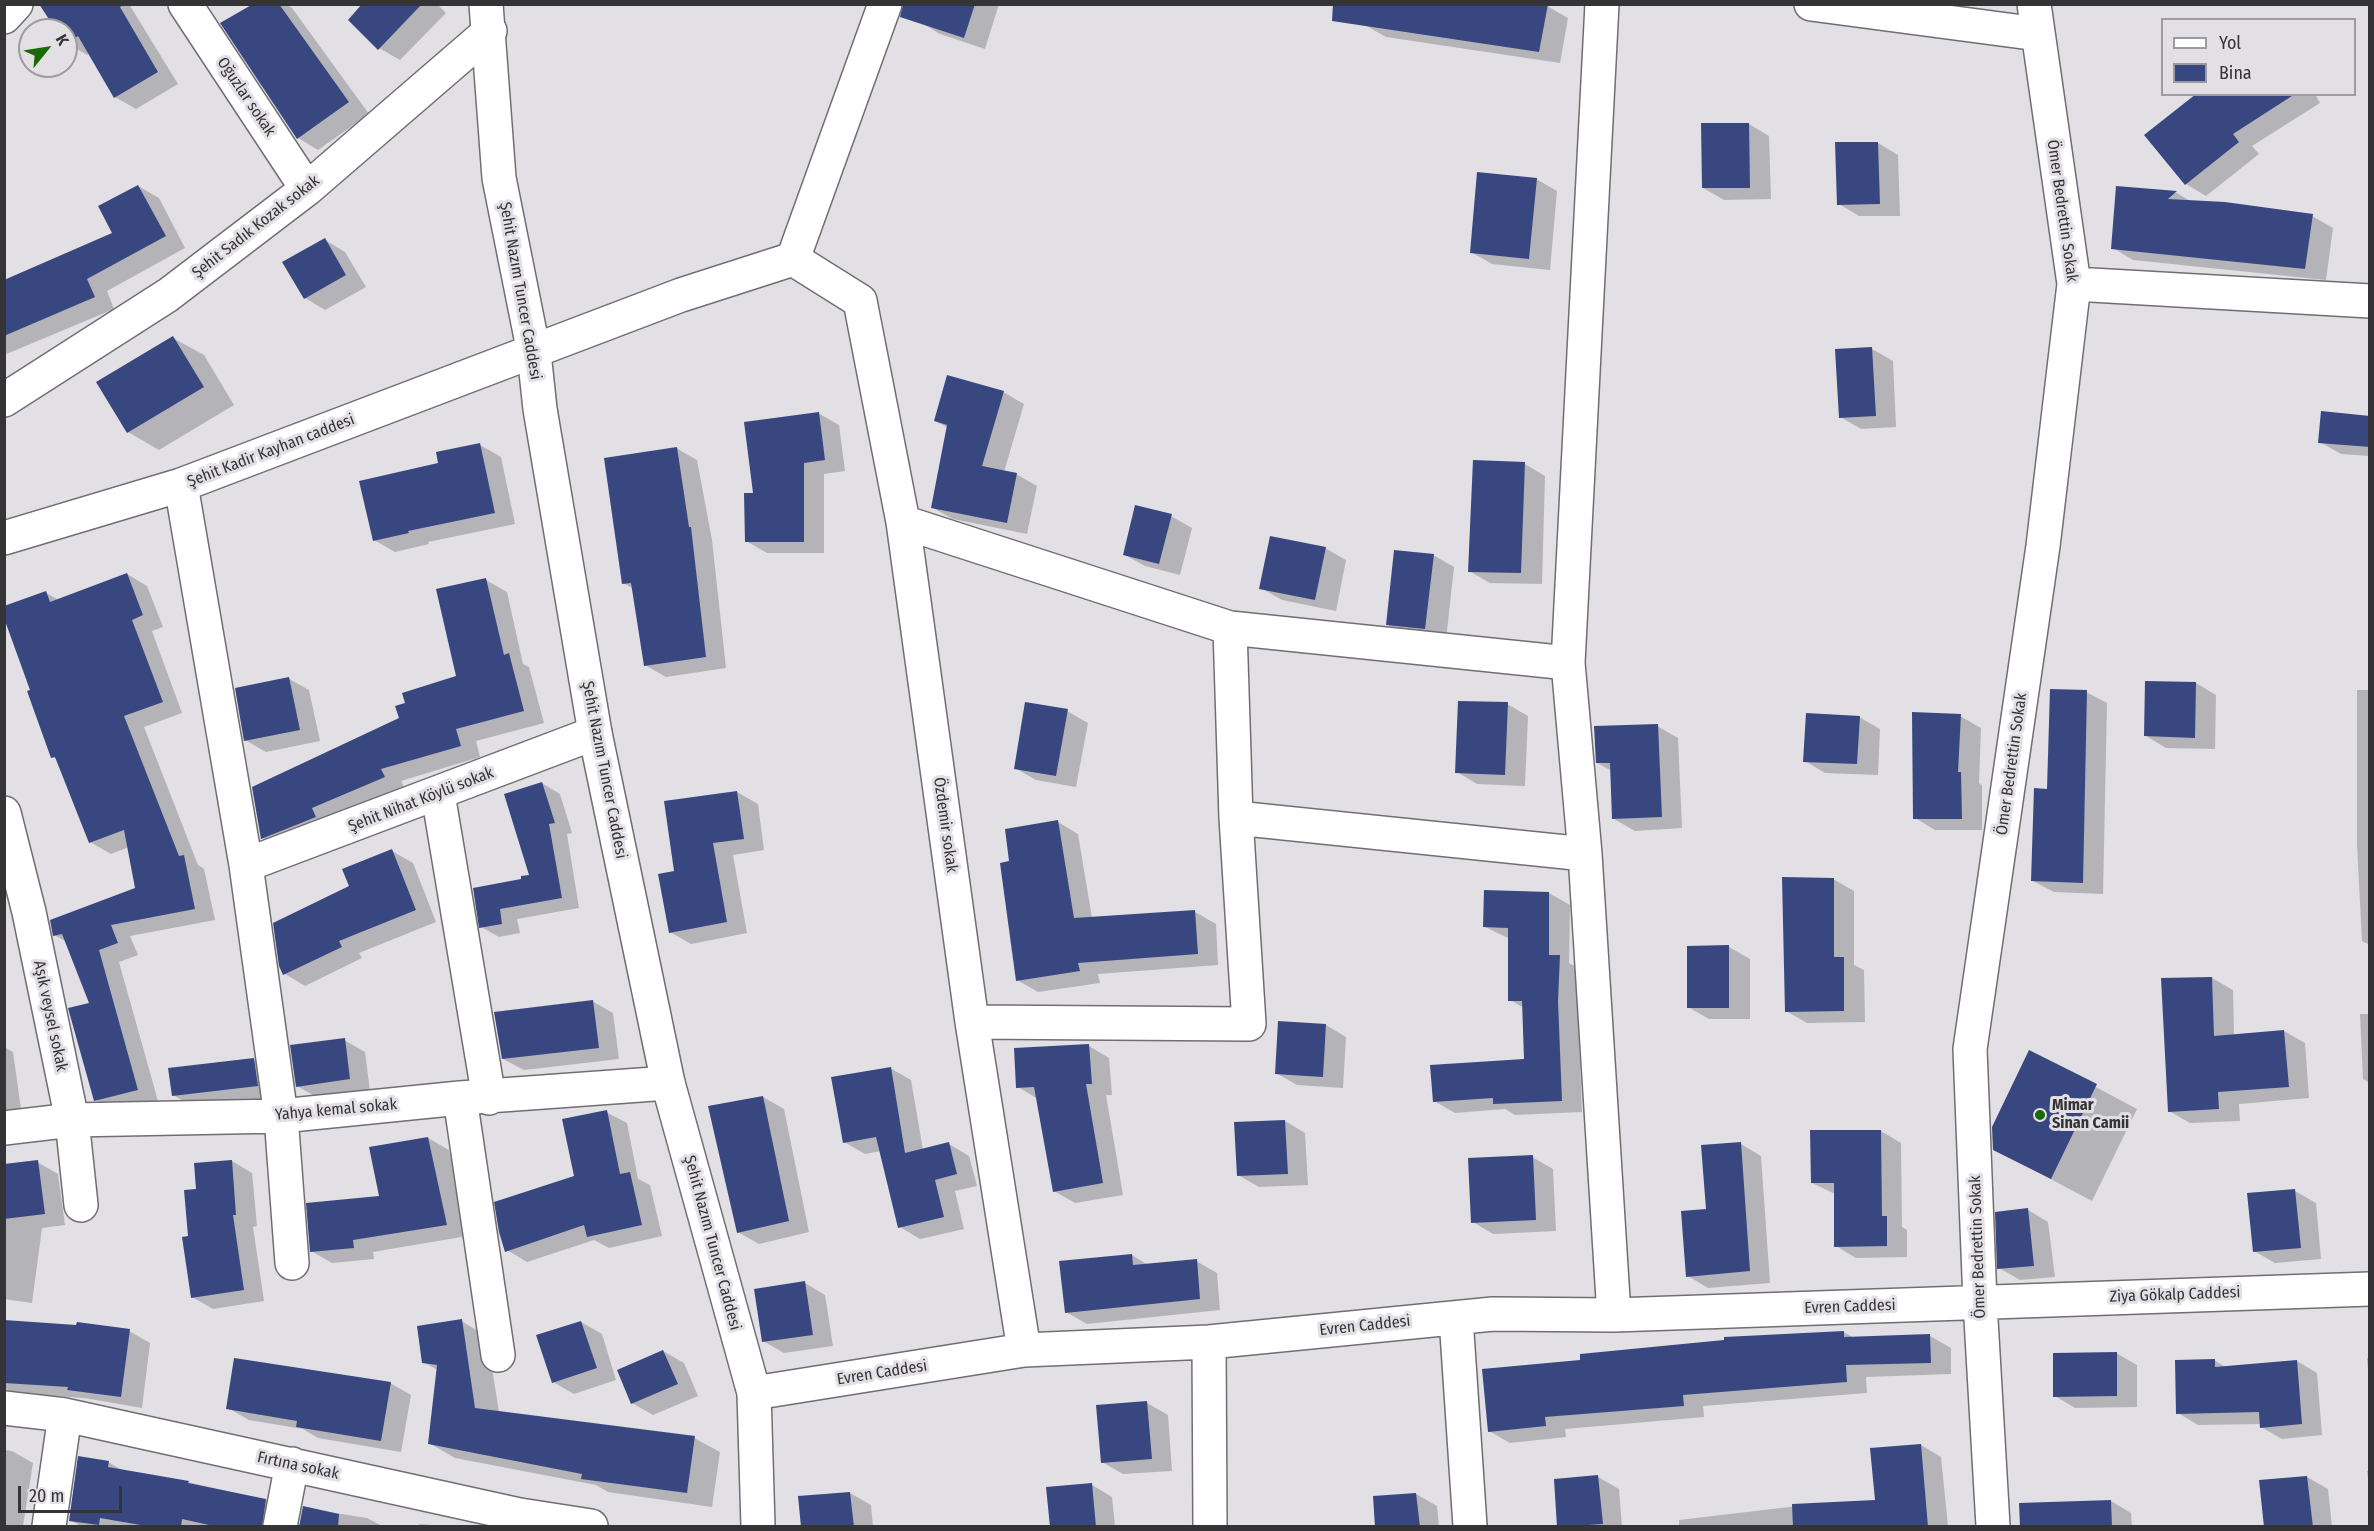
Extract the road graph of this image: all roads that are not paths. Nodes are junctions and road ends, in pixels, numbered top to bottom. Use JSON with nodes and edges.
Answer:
{"nodes":[{"id":1,"x":16,"y":4,"type":"edge"},
{"id":2,"x":185,"y":4,"type":"edge"},
{"id":3,"x":885,"y":4,"type":"edge"},
{"id":4,"x":1602,"y":4,"type":"edge"},
{"id":5,"x":1810,"y":4,"type":"edge"},
{"id":6,"x":4,"y":17,"type":"edge"},
{"id":7,"x":488,"y":18,"type":"edge"},
{"id":8,"x":2036,"y":19,"type":"edge"},
{"id":9,"x":307,"y":189,"type":"junction"},
{"id":10,"x":793,"y":259,"type":"junction"},
{"id":11,"x":2074,"y":284,"type":"junction"},
{"id":12,"x":2370,"y":301,"type":"edge"},
{"id":13,"x":534,"y":353,"type":"junction"},
{"id":14,"x":4,"y":400,"type":"edge"},
{"id":15,"x":181,"y":485,"type":"junction"},
{"id":16,"x":903,"y":522,"type":"junction"},
{"id":17,"x":4,"y":538,"type":"edge"},
{"id":18,"x":1230,"y":628,"type":"junction"},
{"id":19,"x":1568,"y":663,"type":"junction"},
{"id":20,"x":595,"y":733,"type":"junction"},
{"id":21,"x":438,"y":794,"type":"junction"},
{"id":22,"x":4,"y":813,"type":"edge"},
{"id":23,"x":1236,"y":818,"type":"junction"},
{"id":24,"x":1585,"y":854,"type":"junction"},
{"id":25,"x":246,"y":865,"type":"junction"},
{"id":26,"x":17,"y":913,"type":"edge"},
{"id":27,"x":972,"y":1022,"type":"junction"},
{"id":28,"x":668,"y":1083,"type":"junction"},
{"id":29,"x":475,"y":1098,"type":"junction"},
{"id":30,"x":280,"y":1116,"type":"junction"},
{"id":31,"x":72,"y":1120,"type":"junction"},
{"id":32,"x":4,"y":1128,"type":"edge"},
{"id":33,"x":81,"y":1205,"type":"dead end"},
{"id":34,"x":292,"y":1263,"type":"dead end"},
{"id":35,"x":2370,"y":1289,"type":"edge"},
{"id":36,"x":1980,"y":1302,"type":"junction"},
{"id":37,"x":1614,"y":1315,"type":"junction"},
{"id":38,"x":1456,"y":1318,"type":"junction"},
{"id":39,"x":1209,"y":1342,"type":"junction"},
{"id":40,"x":1024,"y":1350,"type":"junction"},
{"id":41,"x":498,"y":1354,"type":"dead end"},
{"id":42,"x":754,"y":1393,"type":"junction"},
{"id":43,"x":4,"y":1408,"type":"edge"},
{"id":44,"x":65,"y":1415,"type":"junction"},
{"id":45,"x":292,"y":1464,"type":"junction"},
{"id":46,"x":519,"y":1521,"type":"edge"},
{"id":47,"x":49,"y":1527,"type":"edge"},
{"id":48,"x":280,"y":1527,"type":"edge"},
{"id":49,"x":591,"y":1527,"type":"edge"},
{"id":50,"x":759,"y":1527,"type":"edge"},
{"id":51,"x":1210,"y":1527,"type":"edge"},
{"id":52,"x":1470,"y":1527,"type":"edge"},
{"id":53,"x":1993,"y":1527,"type":"edge"}],
"edges":[{"from":1,"to":6,"type":"street"},
{"from":2,"to":9,"type":"street","name":"Oğuzlar sokak"},
{"from":3,"to":10,"type":"street"},
{"from":4,"to":19,"type":"street"},
{"from":5,"to":8,"type":"street"},
{"from":7,"to":9,"type":"street","name":"Şehit Sadık Kozak sokak"},
{"from":7,"to":13,"type":"street","name":"Şehit Nazım Tuncer Caddesi"},
{"from":8,"to":11,"type":"street","name":"Ömer Bedrettin Sokak"},
{"from":9,"to":14,"type":"street","name":"Şehit Sadık Kozak sokak"},
{"from":10,"to":13,"type":"street","name":"Şehit Kadir Kayhan caddesi"},
{"from":10,"to":16,"type":"street","name":"Özdemir sokak"},
{"from":11,"to":12,"type":"street"},
{"from":11,"to":36,"type":"street","name":"Ömer Bedrettin Sokak"},
{"from":13,"to":15,"type":"street","name":"Şehit Kadir Kayhan caddesi"},
{"from":13,"to":20,"type":"street","name":"Şehit Nazım Tuncer Caddesi"},
{"from":15,"to":17,"type":"street","name":"Şehit Kadir Kayhan caddesi"},
{"from":15,"to":25,"type":"street"},
{"from":16,"to":18,"type":"street"},
{"from":16,"to":27,"type":"street","name":"Özdemir sokak"},
{"from":18,"to":19,"type":"street"},
{"from":18,"to":23,"type":"street"},
{"from":19,"to":24,"type":"street"},
{"from":20,"to":21,"type":"street","name":"Şehit Nihat Köylü sokak"},
{"from":20,"to":28,"type":"street","name":"Şehit Nazım Tuncer Caddesi"},
{"from":21,"to":25,"type":"street","name":"Şehit Nihat Köylü sokak"},
{"from":21,"to":29,"type":"street"},
{"from":22,"to":26,"type":"street"},
{"from":23,"to":24,"type":"street"},
{"from":23,"to":27,"type":"street"},
{"from":24,"to":37,"type":"street"},
{"from":25,"to":30,"type":"street"},
{"from":26,"to":31,"type":"street","name":"Aşık veysel sokak"},
{"from":27,"to":40,"type":"street","name":"Özdemir sokak"},
{"from":28,"to":29,"type":"street","name":"Yahya kemal sokak"},
{"from":28,"to":42,"type":"street","name":"Şehit Nazım Tuncer Caddesi"},
{"from":29,"to":30,"type":"street","name":"Yahya kemal sokak"},
{"from":29,"to":41,"type":"street"},
{"from":30,"to":31,"type":"street","name":"Yahya kemal sokak"},
{"from":30,"to":34,"type":"street"},
{"from":31,"to":32,"type":"street","name":"Yahya kemal sokak"},
{"from":31,"to":33,"type":"street","name":"Aşık veysel sokak"},
{"from":35,"to":36,"type":"street","name":"Ziya Gökalp Caddesi"},
{"from":36,"to":37,"type":"street","name":"Evren Caddesi"},
{"from":36,"to":53,"type":"street","name":"Ömer Bedrettin Sokak"},
{"from":37,"to":38,"type":"street","name":"Evren Caddesi"},
{"from":38,"to":39,"type":"street","name":"Evren Caddesi"},
{"from":38,"to":52,"type":"street"},
{"from":39,"to":40,"type":"street","name":"Evren Caddesi"},
{"from":39,"to":51,"type":"street"},
{"from":40,"to":42,"type":"street","name":"Evren Caddesi"},
{"from":42,"to":50,"type":"street","name":"Şehit Nazım Tuncer Caddesi"},
{"from":43,"to":44,"type":"street","name":"Fırtına sokak"},
{"from":44,"to":45,"type":"street","name":"Fırtına sokak"},
{"from":44,"to":47,"type":"street"},
{"from":45,"to":46,"type":"street","name":"Fırtına sokak"},
{"from":45,"to":48,"type":"street"},
{"from":46,"to":49,"type":"street","name":"Fırtına sokak"}]}
